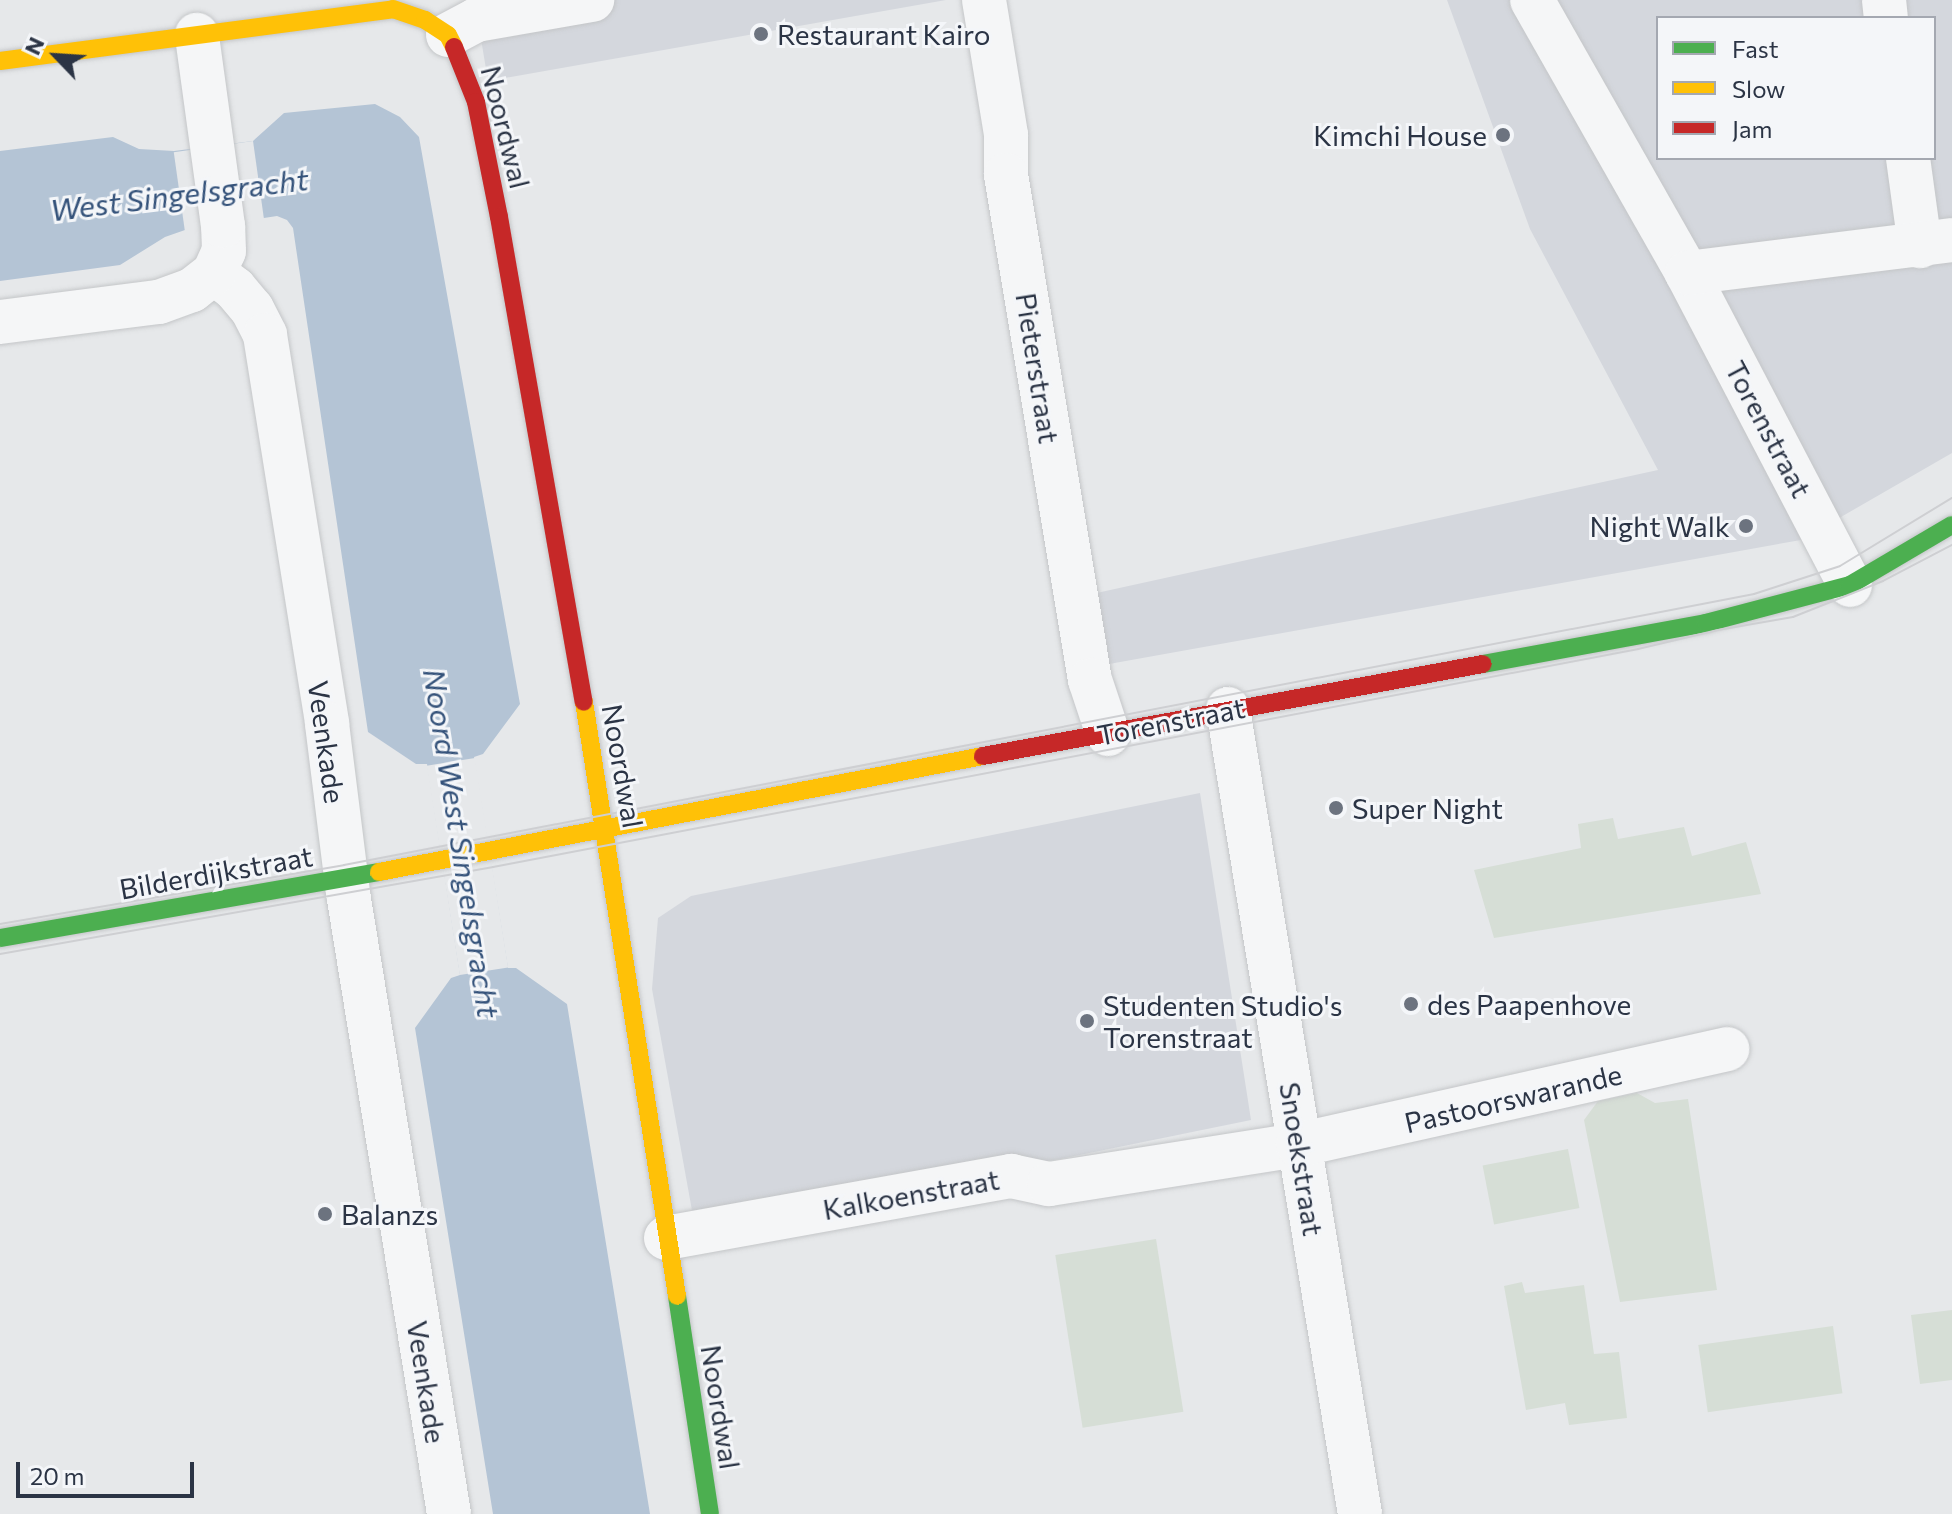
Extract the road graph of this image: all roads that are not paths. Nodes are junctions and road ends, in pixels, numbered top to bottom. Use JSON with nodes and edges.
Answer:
{"nodes":[{"id":1,"x":592,"y":0,"type":"edge"},
{"id":2,"x":984,"y":0,"type":"edge"},
{"id":3,"x":1532,"y":0,"type":"edge"},
{"id":4,"x":197,"y":35,"type":"junction"},
{"id":5,"x":448,"y":35,"type":"junction"},
{"id":6,"x":0,"y":61,"type":"edge"},
{"id":7,"x":1910,"y":167,"type":"edge"},
{"id":8,"x":1936,"y":243,"type":"edge"},
{"id":9,"x":1682,"y":263,"type":"junction"},
{"id":10,"x":214,"y":273,"type":"junction"},
{"id":11,"x":0,"y":322,"type":"edge"},
{"id":12,"x":1952,"y":525,"type":"edge"},
{"id":13,"x":1850,"y":585,"type":"junction"},
{"id":14,"x":1228,"y":709,"type":"junction"},
{"id":15,"x":1108,"y":734,"type":"junction"},
{"id":16,"x":605,"y":828,"type":"junction"},
{"id":17,"x":490,"y":850,"type":"joint"},
{"id":18,"x":346,"y":878,"type":"junction"},
{"id":19,"x":0,"y":938,"type":"edge"},
{"id":20,"x":1727,"y":1049,"type":"dead end"},
{"id":21,"x":1298,"y":1145,"type":"junction"},
{"id":22,"x":666,"y":1238,"type":"junction"},
{"id":23,"x":449,"y":1514,"type":"edge"},
{"id":24,"x":710,"y":1514,"type":"edge"},
{"id":25,"x":1360,"y":1514,"type":"edge"}],
"edges":[{"from":1,"to":5,"type":"street"},
{"from":2,"to":15,"type":"street","name":"Pieterstraat"},
{"from":3,"to":9,"type":"street","name":"Torenstraat"},
{"from":4,"to":5,"type":"street"},
{"from":4,"to":6,"type":"street"},
{"from":4,"to":10,"type":"street"},
{"from":5,"to":16,"type":"street","name":"Noordwal"},
{"from":7,"to":8,"type":"street"},
{"from":8,"to":9,"type":"street"},
{"from":9,"to":13,"type":"street","name":"Torenstraat"},
{"from":10,"to":11,"type":"street"},
{"from":10,"to":18,"type":"street","name":"Veenkade"},
{"from":12,"to":13,"type":"street","name":"Torenstraat"},
{"from":13,"to":14,"type":"street","name":"Torenstraat"},
{"from":14,"to":15,"type":"street","name":"Torenstraat"},
{"from":14,"to":21,"type":"street","name":"Snoekstraat"},
{"from":15,"to":16,"type":"street","name":"Torenstraat"},
{"from":16,"to":17,"type":"street","name":"Torenstraat"},
{"from":16,"to":22,"type":"street","name":"Noordwal"},
{"from":17,"to":18,"type":"street","name":"Bilderdijkstraat"},
{"from":18,"to":19,"type":"street","name":"Bilderdijkstraat"},
{"from":18,"to":23,"type":"street","name":"Veenkade"},
{"from":20,"to":21,"type":"street","name":"Pastoorswarande"},
{"from":21,"to":22,"type":"street","name":"Kalkoenstraat"},
{"from":21,"to":25,"type":"street","name":"Snoekstraat"},
{"from":22,"to":24,"type":"street","name":"Noordwal"}]}
